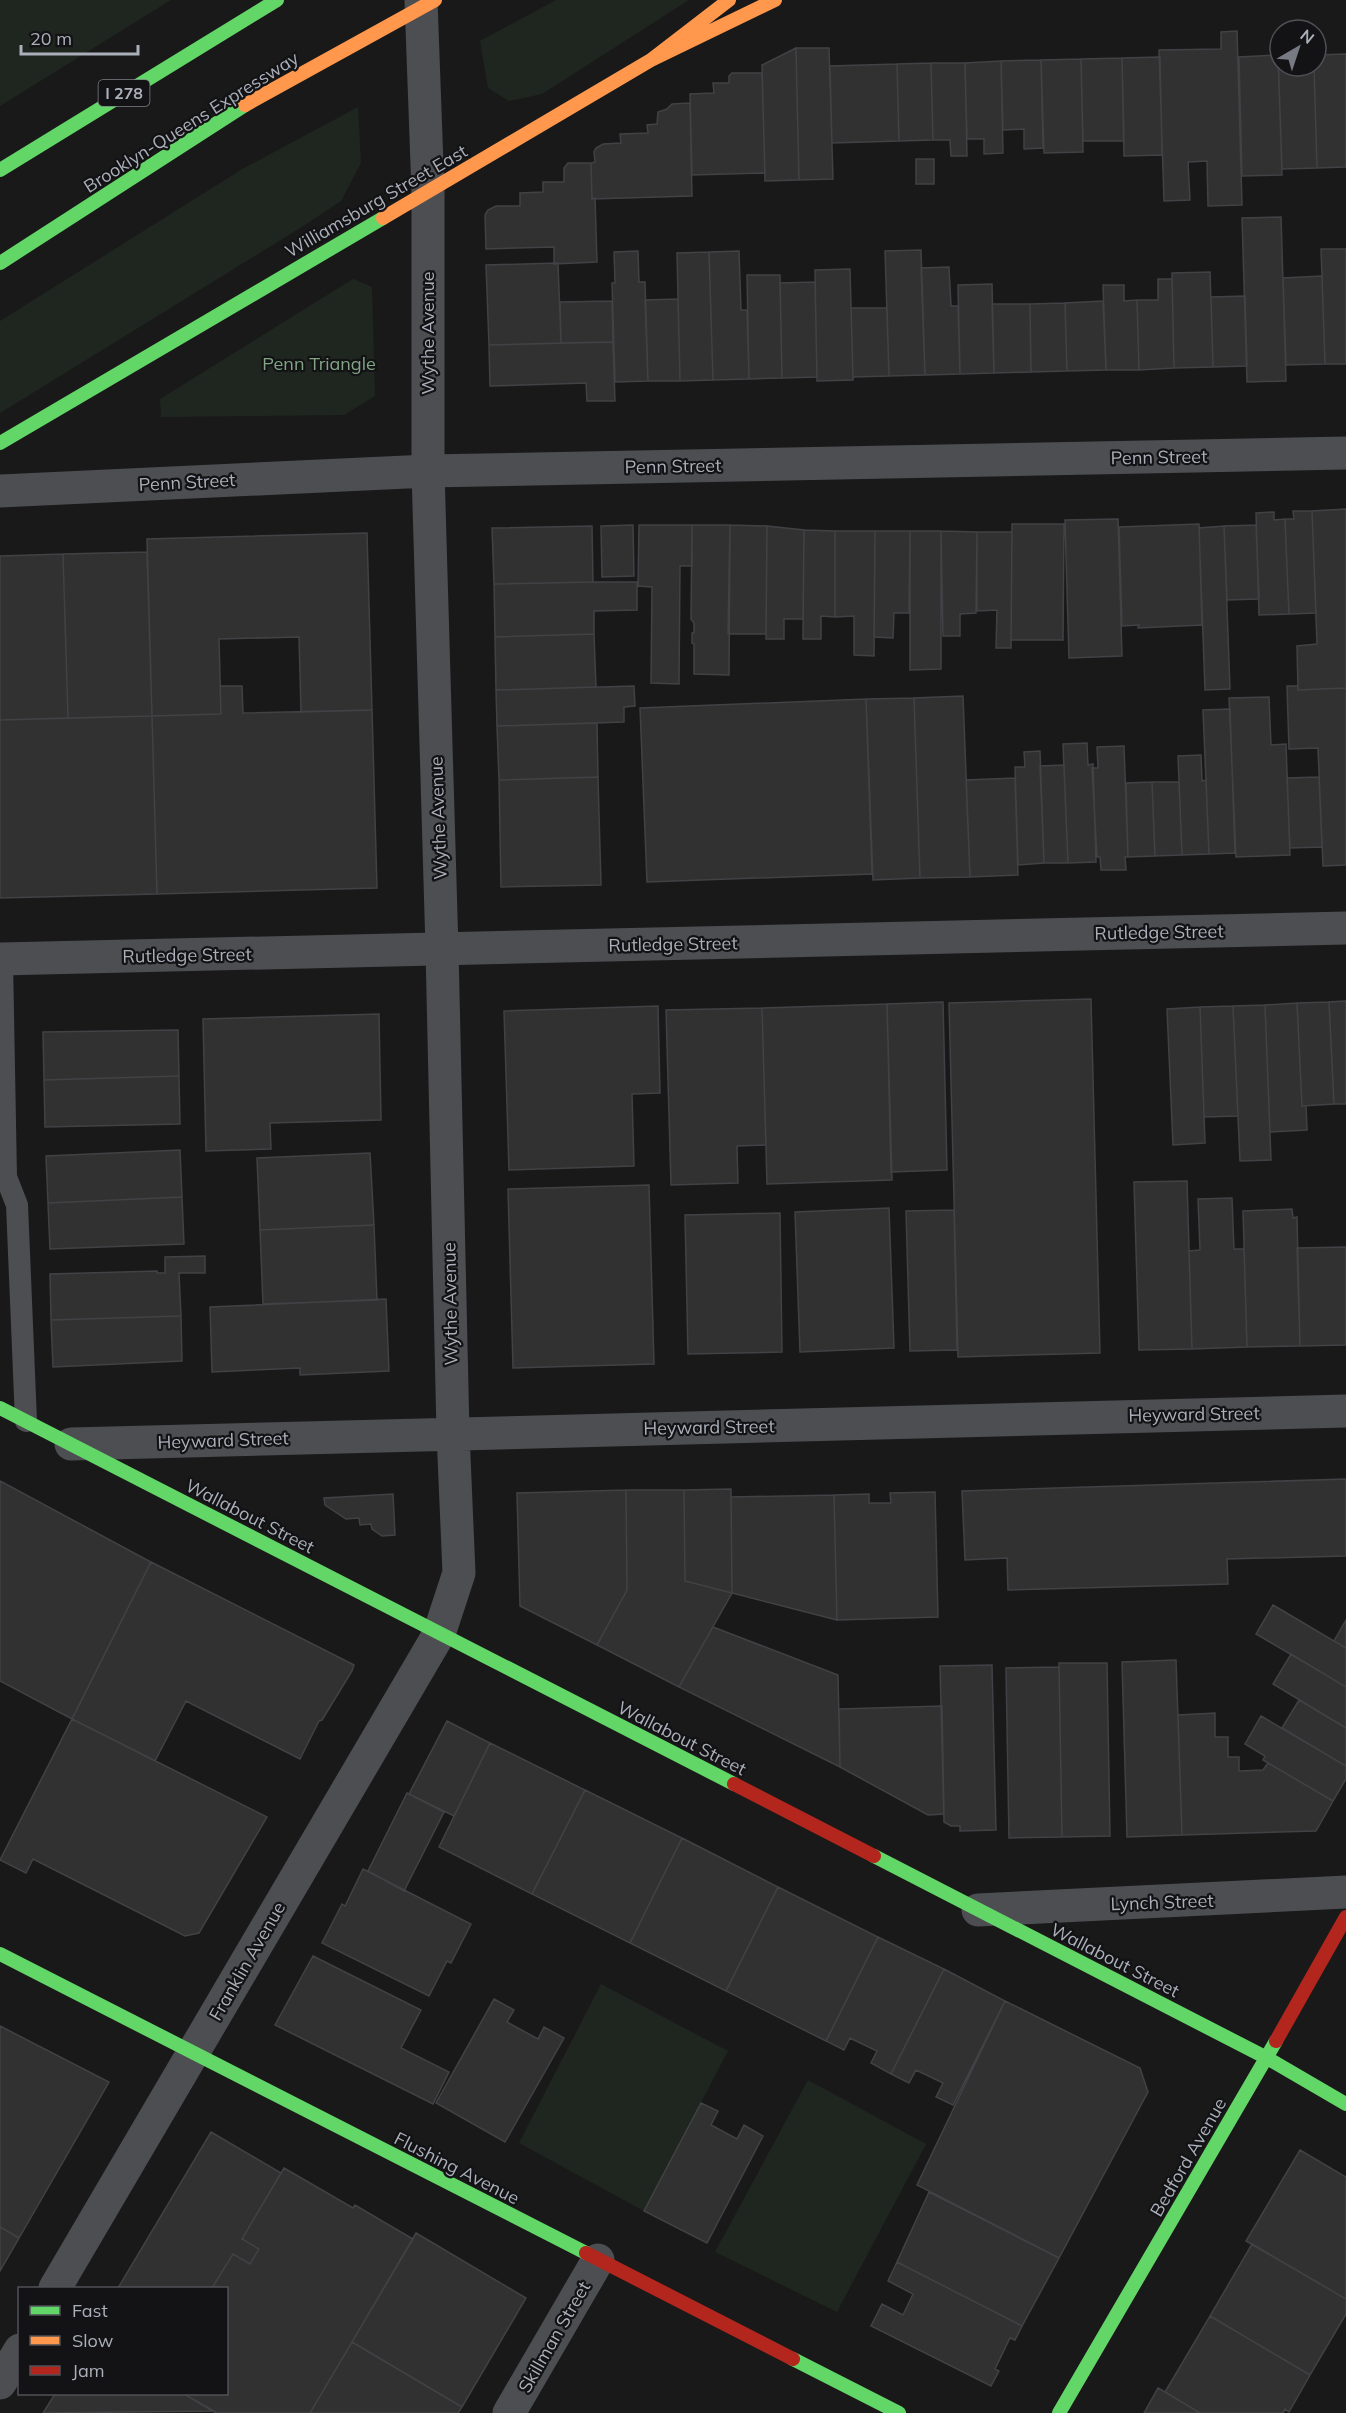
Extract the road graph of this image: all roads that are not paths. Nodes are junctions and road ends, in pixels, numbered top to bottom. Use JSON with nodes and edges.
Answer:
{"nodes":[{"id":1,"x":277,"y":0,"type":"edge"},
{"id":2,"x":421,"y":0,"type":"edge"},
{"id":3,"x":435,"y":0,"type":"edge"},
{"id":4,"x":729,"y":0,"type":"edge"},
{"id":5,"x":776,"y":0,"type":"edge"},
{"id":6,"x":651,"y":60,"type":"junction"},
{"id":7,"x":0,"y":170,"type":"edge"},
{"id":8,"x":428,"y":192,"type":"junction"},
{"id":9,"x":0,"y":263,"type":"edge"},
{"id":10,"x":0,"y":443,"type":"edge"},
{"id":11,"x":1346,"y":453,"type":"edge"},
{"id":12,"x":428,"y":471,"type":"junction"},
{"id":13,"x":0,"y":491,"type":"edge"},
{"id":14,"x":1346,"y":928,"type":"edge"},
{"id":15,"x":442,"y":949,"type":"junction"},
{"id":16,"x":1,"y":959,"type":"edge"},
{"id":17,"x":0,"y":1408,"type":"edge"},
{"id":18,"x":1346,"y":1411,"type":"edge"},
{"id":19,"x":26,"y":1421,"type":"junction"},
{"id":20,"x":453,"y":1433,"type":"junction"},
{"id":21,"x":71,"y":1444,"type":"junction"},
{"id":22,"x":440,"y":1634,"type":"junction"},
{"id":23,"x":1346,"y":1892,"type":"edge"},
{"id":24,"x":978,"y":1910,"type":"junction"},
{"id":25,"x":1346,"y":1917,"type":"edge"},
{"id":26,"x":0,"y":1954,"type":"edge"},
{"id":27,"x":193,"y":2052,"type":"junction"},
{"id":28,"x":1266,"y":2058,"type":"junction"},
{"id":29,"x":1346,"y":2104,"type":"edge"},
{"id":30,"x":598,"y":2260,"type":"junction"},
{"id":31,"x":56,"y":2287,"type":"edge"},
{"id":32,"x":18,"y":2353,"type":"edge"},
{"id":33,"x":0,"y":2383,"type":"edge"},
{"id":34,"x":509,"y":2413,"type":"edge"},
{"id":35,"x":899,"y":2413,"type":"edge"},
{"id":36,"x":1059,"y":2413,"type":"edge"}],
"edges":[{"from":1,"to":7,"type":"main road","number":"I 278"},
{"from":2,"to":8,"type":"street","name":"Wythe Avenue"},
{"from":3,"to":9,"type":"main road","name":"Brooklyn-Queens Expressway","bridge":true},
{"from":4,"to":6,"type":"main road"},
{"from":5,"to":6,"type":"main road","name":"Williamsburg Street East"},
{"from":6,"to":8,"type":"main road","name":"Williamsburg Street East"},
{"from":8,"to":10,"type":"main road","name":"Williamsburg Street East"},
{"from":8,"to":12,"type":"street","name":"Wythe Avenue"},
{"from":11,"to":12,"type":"street","name":"Penn Street"},
{"from":12,"to":13,"type":"street","name":"Penn Street"},
{"from":12,"to":15,"type":"street","name":"Wythe Avenue"},
{"from":14,"to":15,"type":"street","name":"Rutledge Street"},
{"from":15,"to":16,"type":"street","name":"Rutledge Street"},
{"from":15,"to":20,"type":"street","name":"Wythe Avenue"},
{"from":16,"to":19,"type":"lane"},
{"from":17,"to":19,"type":"main road","name":"Wallabout Street"},
{"from":18,"to":20,"type":"street","name":"Heyward Street"},
{"from":19,"to":21,"type":"main road","name":"Wallabout Street"},
{"from":20,"to":21,"type":"street","name":"Heyward Street"},
{"from":20,"to":22,"type":"street","name":"Wythe Avenue"},
{"from":21,"to":22,"type":"main road","name":"Wallabout Street"},
{"from":22,"to":24,"type":"main road","name":"Wallabout Street"},
{"from":22,"to":27,"type":"street","name":"Franklin Avenue"},
{"from":23,"to":24,"type":"street","name":"Lynch Street"},
{"from":24,"to":28,"type":"main road","name":"Wallabout Street"},
{"from":25,"to":28,"type":"main road","name":"Bedford Avenue"},
{"from":26,"to":27,"type":"main road","name":"Flushing Avenue"},
{"from":27,"to":30,"type":"main road","name":"Flushing Avenue"},
{"from":27,"to":31,"type":"street","name":"Franklin Avenue"},
{"from":28,"to":29,"type":"main road","name":"Wallabout Street"},
{"from":28,"to":36,"type":"main road","name":"Bedford Avenue"},
{"from":30,"to":34,"type":"street","name":"Skillman Street"},
{"from":30,"to":35,"type":"main road","name":"Flushing Avenue"},
{"from":32,"to":33,"type":"street"}]}
